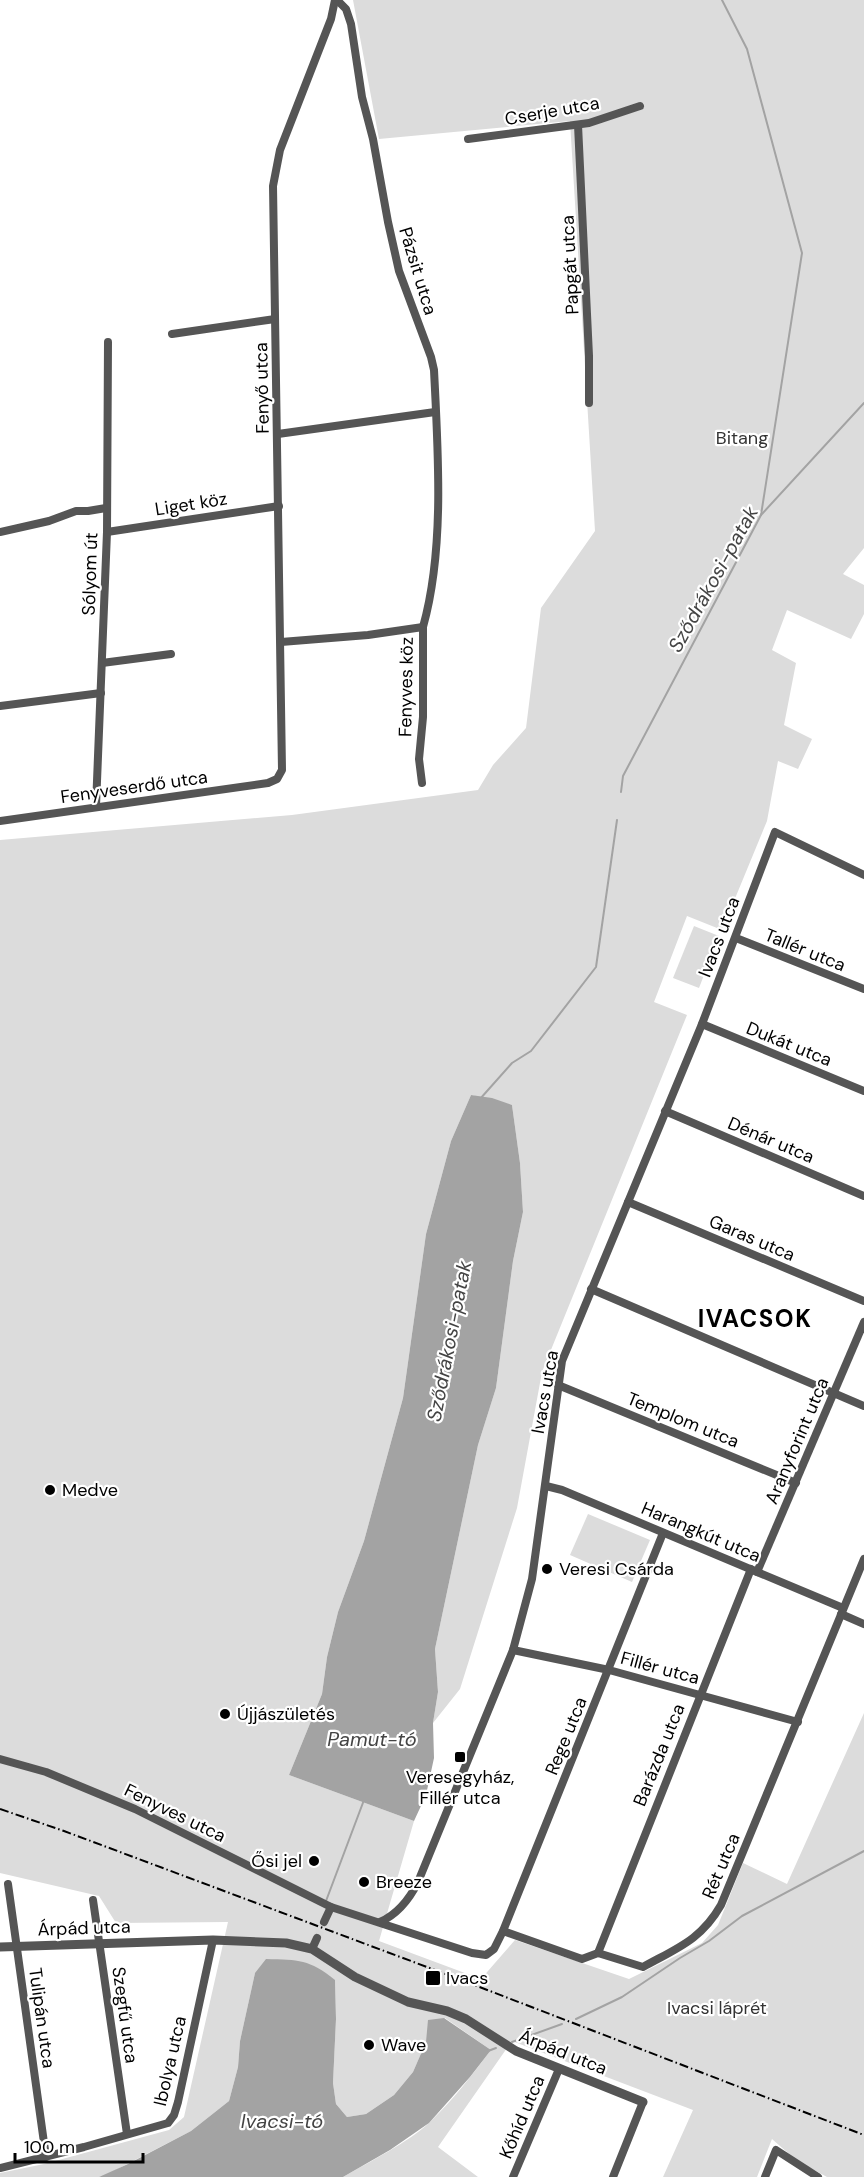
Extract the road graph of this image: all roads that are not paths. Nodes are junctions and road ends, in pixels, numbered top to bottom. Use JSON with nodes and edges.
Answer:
{"nodes":[{"id":1,"x":336,"y":0,"type":"edge"},
{"id":2,"x":640,"y":106,"type":"dead end"},
{"id":3,"x":578,"y":124,"type":"junction"},
{"id":4,"x":468,"y":139,"type":"dead end"},
{"id":5,"x":275,"y":320,"type":"junction"},
{"id":6,"x":172,"y":334,"type":"dead end"},
{"id":7,"x":108,"y":342,"type":"dead end"},
{"id":8,"x":589,"y":403,"type":"dead end"},
{"id":9,"x":435,"y":412,"type":"junction"},
{"id":10,"x":278,"y":434,"type":"junction"},
{"id":11,"x":279,"y":506,"type":"junction"},
{"id":12,"x":106,"y":508,"type":"junction"},
{"id":13,"x":0,"y":532,"type":"edge"},
{"id":14,"x":107,"y":532,"type":"junction"},
{"id":15,"x":423,"y":627,"type":"junction"},
{"id":16,"x":281,"y":642,"type":"junction"},
{"id":17,"x":171,"y":654,"type":"dead end"},
{"id":18,"x":102,"y":663,"type":"junction"},
{"id":19,"x":101,"y":693,"type":"junction"},
{"id":20,"x":0,"y":706,"type":"edge"},
{"id":21,"x":273,"y":782,"type":"joint"},
{"id":22,"x":422,"y":783,"type":"dead end"},
{"id":23,"x":96,"y":806,"type":"junction"},
{"id":24,"x":0,"y":821,"type":"edge"},
{"id":25,"x":864,"y":875,"type":"edge"},
{"id":26,"x":736,"y":938,"type":"junction"},
{"id":27,"x":864,"y":989,"type":"edge"},
{"id":28,"x":702,"y":1024,"type":"junction"},
{"id":29,"x":864,"y":1091,"type":"edge"},
{"id":30,"x":665,"y":1111,"type":"junction"},
{"id":31,"x":864,"y":1196,"type":"edge"},
{"id":32,"x":628,"y":1202,"type":"junction"},
{"id":33,"x":591,"y":1289,"type":"junction"},
{"id":34,"x":864,"y":1301,"type":"edge"},
{"id":35,"x":864,"y":1322,"type":"edge"},
{"id":36,"x":558,"y":1385,"type":"junction"},
{"id":37,"x":834,"y":1394,"type":"junction"},
{"id":38,"x":864,"y":1406,"type":"edge"},
{"id":39,"x":796,"y":1483,"type":"junction"},
{"id":40,"x":546,"y":1486,"type":"junction"},
{"id":41,"x":663,"y":1533,"type":"junction"},
{"id":42,"x":864,"y":1559,"type":"edge"},
{"id":43,"x":754,"y":1570,"type":"junction"},
{"id":44,"x":842,"y":1611,"type":"junction"},
{"id":45,"x":864,"y":1624,"type":"edge"},
{"id":46,"x":513,"y":1650,"type":"junction"},
{"id":47,"x":609,"y":1670,"type":"junction"},
{"id":48,"x":699,"y":1694,"type":"junction"},
{"id":49,"x":798,"y":1722,"type":"junction"},
{"id":50,"x":0,"y":1759,"type":"edge"},
{"id":51,"x":8,"y":1884,"type":"dead end"},
{"id":52,"x":93,"y":1900,"type":"dead end"},
{"id":53,"x":331,"y":1907,"type":"junction"},
{"id":54,"x":324,"y":1922,"type":"tunnel mouth"},
{"id":55,"x":380,"y":1922,"type":"junction"},
{"id":56,"x":503,"y":1931,"type":"junction"},
{"id":57,"x":317,"y":1938,"type":"tunnel mouth"},
{"id":58,"x":213,"y":1940,"type":"junction"},
{"id":59,"x":99,"y":1943,"type":"junction"},
{"id":60,"x":0,"y":1947,"type":"edge"},
{"id":61,"x":17,"y":1947,"type":"junction"},
{"id":62,"x":312,"y":1949,"type":"junction"},
{"id":63,"x":495,"y":1949,"type":"joint"},
{"id":64,"x":598,"y":1953,"type":"junction"},
{"id":65,"x":559,"y":2068,"type":"junction"},
{"id":66,"x":643,"y":2102,"type":"joint"},
{"id":67,"x":127,"y":2134,"type":"junction"},
{"id":68,"x":46,"y":2157,"type":"junction"},
{"id":69,"x":0,"y":2168,"type":"edge"},
{"id":70,"x":513,"y":2177,"type":"edge"},
{"id":71,"x":613,"y":2177,"type":"edge"},
{"id":72,"x":765,"y":2177,"type":"edge"},
{"id":73,"x":819,"y":2177,"type":"edge"}],
"edges":[{"from":1,"to":5,"type":"street","name":"Fenyő utca"},
{"from":1,"to":9,"type":"street","name":"Pázsit utca"},
{"from":2,"to":3,"type":"street","name":"Cserje utca"},
{"from":3,"to":4,"type":"street","name":"Cserje utca"},
{"from":3,"to":8,"type":"street","name":"Papgát utca"},
{"from":5,"to":6,"type":"street"},
{"from":5,"to":10,"type":"street","name":"Fenyő utca"},
{"from":7,"to":12,"type":"street","name":"Sólyom út"},
{"from":9,"to":10,"type":"street"},
{"from":9,"to":15,"type":"street","name":"Pázsit utca"},
{"from":10,"to":11,"type":"street","name":"Fenyő utca"},
{"from":11,"to":14,"type":"street","name":"Liget köz"},
{"from":11,"to":16,"type":"street","name":"Fenyő utca"},
{"from":12,"to":13,"type":"street"},
{"from":12,"to":14,"type":"street","name":"Sólyom út"},
{"from":14,"to":18,"type":"street","name":"Sólyom út"},
{"from":15,"to":16,"type":"street","name":"Fenyves köz"},
{"from":15,"to":22,"type":"street","name":"Fenyves köz"},
{"from":16,"to":21,"type":"street","name":"Fenyő utca"},
{"from":17,"to":18,"type":"street"},
{"from":18,"to":19,"type":"street","name":"Sólyom út"},
{"from":19,"to":20,"type":"street"},
{"from":19,"to":23,"type":"street","name":"Sólyom út"},
{"from":21,"to":23,"type":"street","name":"Fenyveserdő utca"},
{"from":23,"to":24,"type":"street","name":"Fenyveserdő utca"},
{"from":25,"to":26,"type":"street","name":"Ivacs utca"},
{"from":26,"to":27,"type":"street","name":"Tallér utca"},
{"from":26,"to":28,"type":"street","name":"Ivacs utca"},
{"from":28,"to":29,"type":"street","name":"Dukát utca"},
{"from":28,"to":30,"type":"street","name":"Ivacs utca"},
{"from":30,"to":31,"type":"street","name":"Dénár utca"},
{"from":30,"to":32,"type":"street","name":"Ivacs utca"},
{"from":32,"to":33,"type":"street","name":"Ivacs utca"},
{"from":32,"to":34,"type":"street","name":"Garas utca"},
{"from":33,"to":36,"type":"street","name":"Ivacs utca"},
{"from":33,"to":37,"type":"street"},
{"from":35,"to":37,"type":"street","name":"Aranyforint utca"},
{"from":36,"to":39,"type":"street","name":"Templom utca"},
{"from":36,"to":40,"type":"street","name":"Ivacs utca"},
{"from":37,"to":38,"type":"street"},
{"from":37,"to":39,"type":"street","name":"Aranyforint utca"},
{"from":39,"to":43,"type":"street","name":"Aranyforint utca"},
{"from":40,"to":41,"type":"street","name":"Harangkút utca"},
{"from":40,"to":46,"type":"street","name":"Ivacs utca"},
{"from":41,"to":43,"type":"street","name":"Harangkút utca"},
{"from":41,"to":47,"type":"street","name":"Rege utca"},
{"from":42,"to":44,"type":"street","name":"Rét utca"},
{"from":43,"to":44,"type":"street","name":"Harangkút utca"},
{"from":43,"to":48,"type":"street","name":"Barázda utca"},
{"from":44,"to":45,"type":"street","name":"Harangkút utca"},
{"from":44,"to":49,"type":"street","name":"Rét utca"},
{"from":46,"to":47,"type":"street","name":"Fillér utca"},
{"from":46,"to":55,"type":"street","name":"Ivacs utca"},
{"from":47,"to":48,"type":"street","name":"Fillér utca"},
{"from":47,"to":56,"type":"street","name":"Rege utca"},
{"from":48,"to":49,"type":"street","name":"Fillér utca"},
{"from":48,"to":64,"type":"street","name":"Barázda utca"},
{"from":49,"to":64,"type":"street","name":"Rét utca"},
{"from":50,"to":53,"type":"street","name":"Fenyves utca"},
{"from":51,"to":61,"type":"street","name":"Tulipán utca"},
{"from":52,"to":59,"type":"street","name":"Szegfű utca"},
{"from":53,"to":54,"type":"street"},
{"from":53,"to":55,"type":"street","name":"Fenyves utca"},
{"from":55,"to":63,"type":"street","name":"Fenyves utca"},
{"from":56,"to":63,"type":"street","name":"Rege utca"},
{"from":56,"to":64,"type":"street","name":"Rét utca"},
{"from":57,"to":62,"type":"street"},
{"from":58,"to":59,"type":"street","name":"Árpád utca"},
{"from":58,"to":62,"type":"street","name":"Árpád utca"},
{"from":58,"to":67,"type":"street","name":"Ibolya utca"},
{"from":59,"to":61,"type":"street","name":"Árpád utca"},
{"from":59,"to":67,"type":"street","name":"Szegfű utca"},
{"from":60,"to":61,"type":"street","name":"Árpád utca"},
{"from":61,"to":68,"type":"street","name":"Tulipán utca"},
{"from":62,"to":65,"type":"street","name":"Árpád utca"},
{"from":65,"to":66,"type":"street","name":"Árpád utca"},
{"from":65,"to":70,"type":"street","name":"Kőhíd utca"},
{"from":66,"to":71,"type":"street"},
{"from":67,"to":68,"type":"street","name":"Ibolya utca"},
{"from":68,"to":69,"type":"street","name":"Ibolya utca"},
{"from":72,"to":73,"type":"street"}]}
